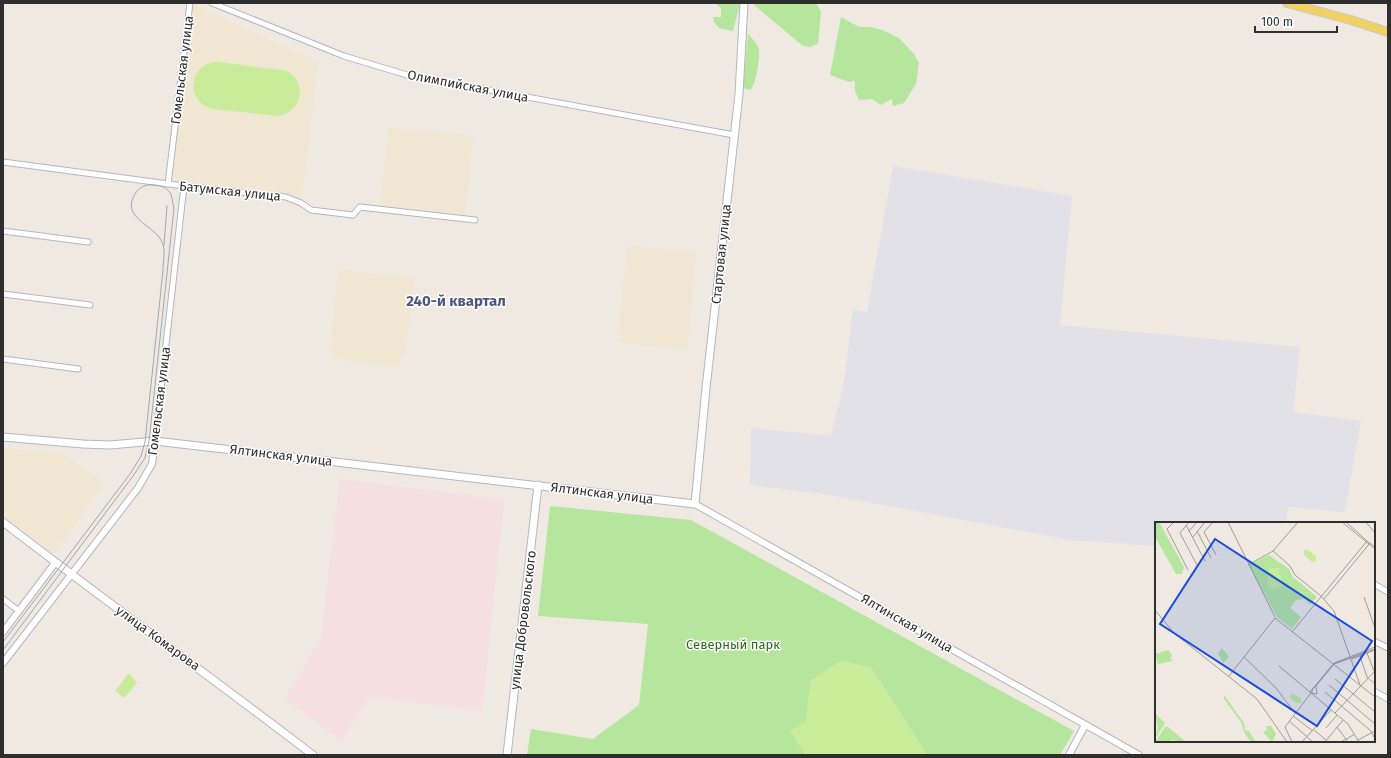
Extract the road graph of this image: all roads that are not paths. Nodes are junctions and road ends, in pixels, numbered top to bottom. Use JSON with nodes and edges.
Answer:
{"nodes":[{"id":1,"x":190,"y":3,"type":"edge"},
{"id":2,"x":212,"y":3,"type":"edge"},
{"id":3,"x":744,"y":3,"type":"edge"},
{"id":4,"x":1287,"y":3,"type":"edge"},
{"id":5,"x":1388,"y":32,"type":"edge"},
{"id":6,"x":734,"y":135,"type":"junction"},
{"id":7,"x":3,"y":162,"type":"edge"},
{"id":8,"x":168,"y":184,"type":"junction"},
{"id":9,"x":184,"y":186,"type":"junction"},
{"id":10,"x":475,"y":220,"type":"dead end"},
{"id":11,"x":3,"y":230,"type":"edge"},
{"id":12,"x":88,"y":242,"type":"dead end"},
{"id":13,"x":3,"y":294,"type":"edge"},
{"id":14,"x":90,"y":305,"type":"dead end"},
{"id":15,"x":3,"y":360,"type":"edge"},
{"id":16,"x":78,"y":368,"type":"dead end"},
{"id":17,"x":3,"y":437,"type":"edge"},
{"id":18,"x":155,"y":441,"type":"junction"},
{"id":19,"x":538,"y":485,"type":"junction"},
{"id":20,"x":695,"y":504,"type":"junction"},
{"id":21,"x":3,"y":522,"type":"edge"},
{"id":22,"x":55,"y":563,"type":"junction"},
{"id":23,"x":71,"y":574,"type":"junction"},
{"id":24,"x":1375,"y":585,"type":"edge"},
{"id":25,"x":1388,"y":592,"type":"edge"},
{"id":26,"x":3,"y":599,"type":"edge"},
{"id":27,"x":19,"y":611,"type":"junction"},
{"id":28,"x":3,"y":632,"type":"edge"},
{"id":29,"x":1375,"y":642,"type":"edge"},
{"id":30,"x":1388,"y":648,"type":"edge"},
{"id":31,"x":3,"y":662,"type":"edge"},
{"id":32,"x":1375,"y":692,"type":"edge"},
{"id":33,"x":1388,"y":699,"type":"edge"},
{"id":34,"x":1086,"y":725,"type":"junction"},
{"id":35,"x":313,"y":755,"type":"edge"},
{"id":36,"x":507,"y":755,"type":"edge"},
{"id":37,"x":1069,"y":755,"type":"edge"},
{"id":38,"x":1139,"y":755,"type":"edge"}],
"edges":[{"from":1,"to":8,"type":"street","name":"Гомельская улица"},
{"from":2,"to":6,"type":"street","name":"Олимпийская улица"},
{"from":3,"to":6,"type":"main road","name":"Стартовая улица"},
{"from":4,"to":5,"type":"main road"},
{"from":6,"to":20,"type":"main road","name":"Стартовая улица"},
{"from":7,"to":8,"type":"street","name":"Батумская улица"},
{"from":8,"to":9,"type":"street","name":"Батумская улица"},
{"from":9,"to":10,"type":"street","name":"Батумская улица"},
{"from":9,"to":18,"type":"street","name":"Гомельская улица"},
{"from":11,"to":12,"type":"street"},
{"from":13,"to":14,"type":"street"},
{"from":15,"to":16,"type":"street"},
{"from":17,"to":18,"type":"main road","name":"Ялтинская улица"},
{"from":18,"to":19,"type":"main road","name":"Ялтинская улица"},
{"from":18,"to":23,"type":"street","name":"Гомельская улица"},
{"from":19,"to":20,"type":"main road","name":"Ялтинская улица"},
{"from":19,"to":36,"type":"main road","name":"улица Добровольского"},
{"from":20,"to":34,"type":"street","name":"Ялтинская улица"},
{"from":21,"to":22,"type":"main road","name":"улица Комарова"},
{"from":22,"to":23,"type":"main road","name":"улица Комарова"},
{"from":22,"to":27,"type":"street"},
{"from":23,"to":31,"type":"street","name":"Гомельская улица"},
{"from":23,"to":35,"type":"main road","name":"улица Комарова"},
{"from":24,"to":25,"type":"street"},
{"from":26,"to":27,"type":"street"},
{"from":27,"to":28,"type":"street"},
{"from":29,"to":30,"type":"street"},
{"from":32,"to":33,"type":"street"},
{"from":34,"to":37,"type":"street"},
{"from":34,"to":38,"type":"street","name":"Ялтинская улица"}]}
